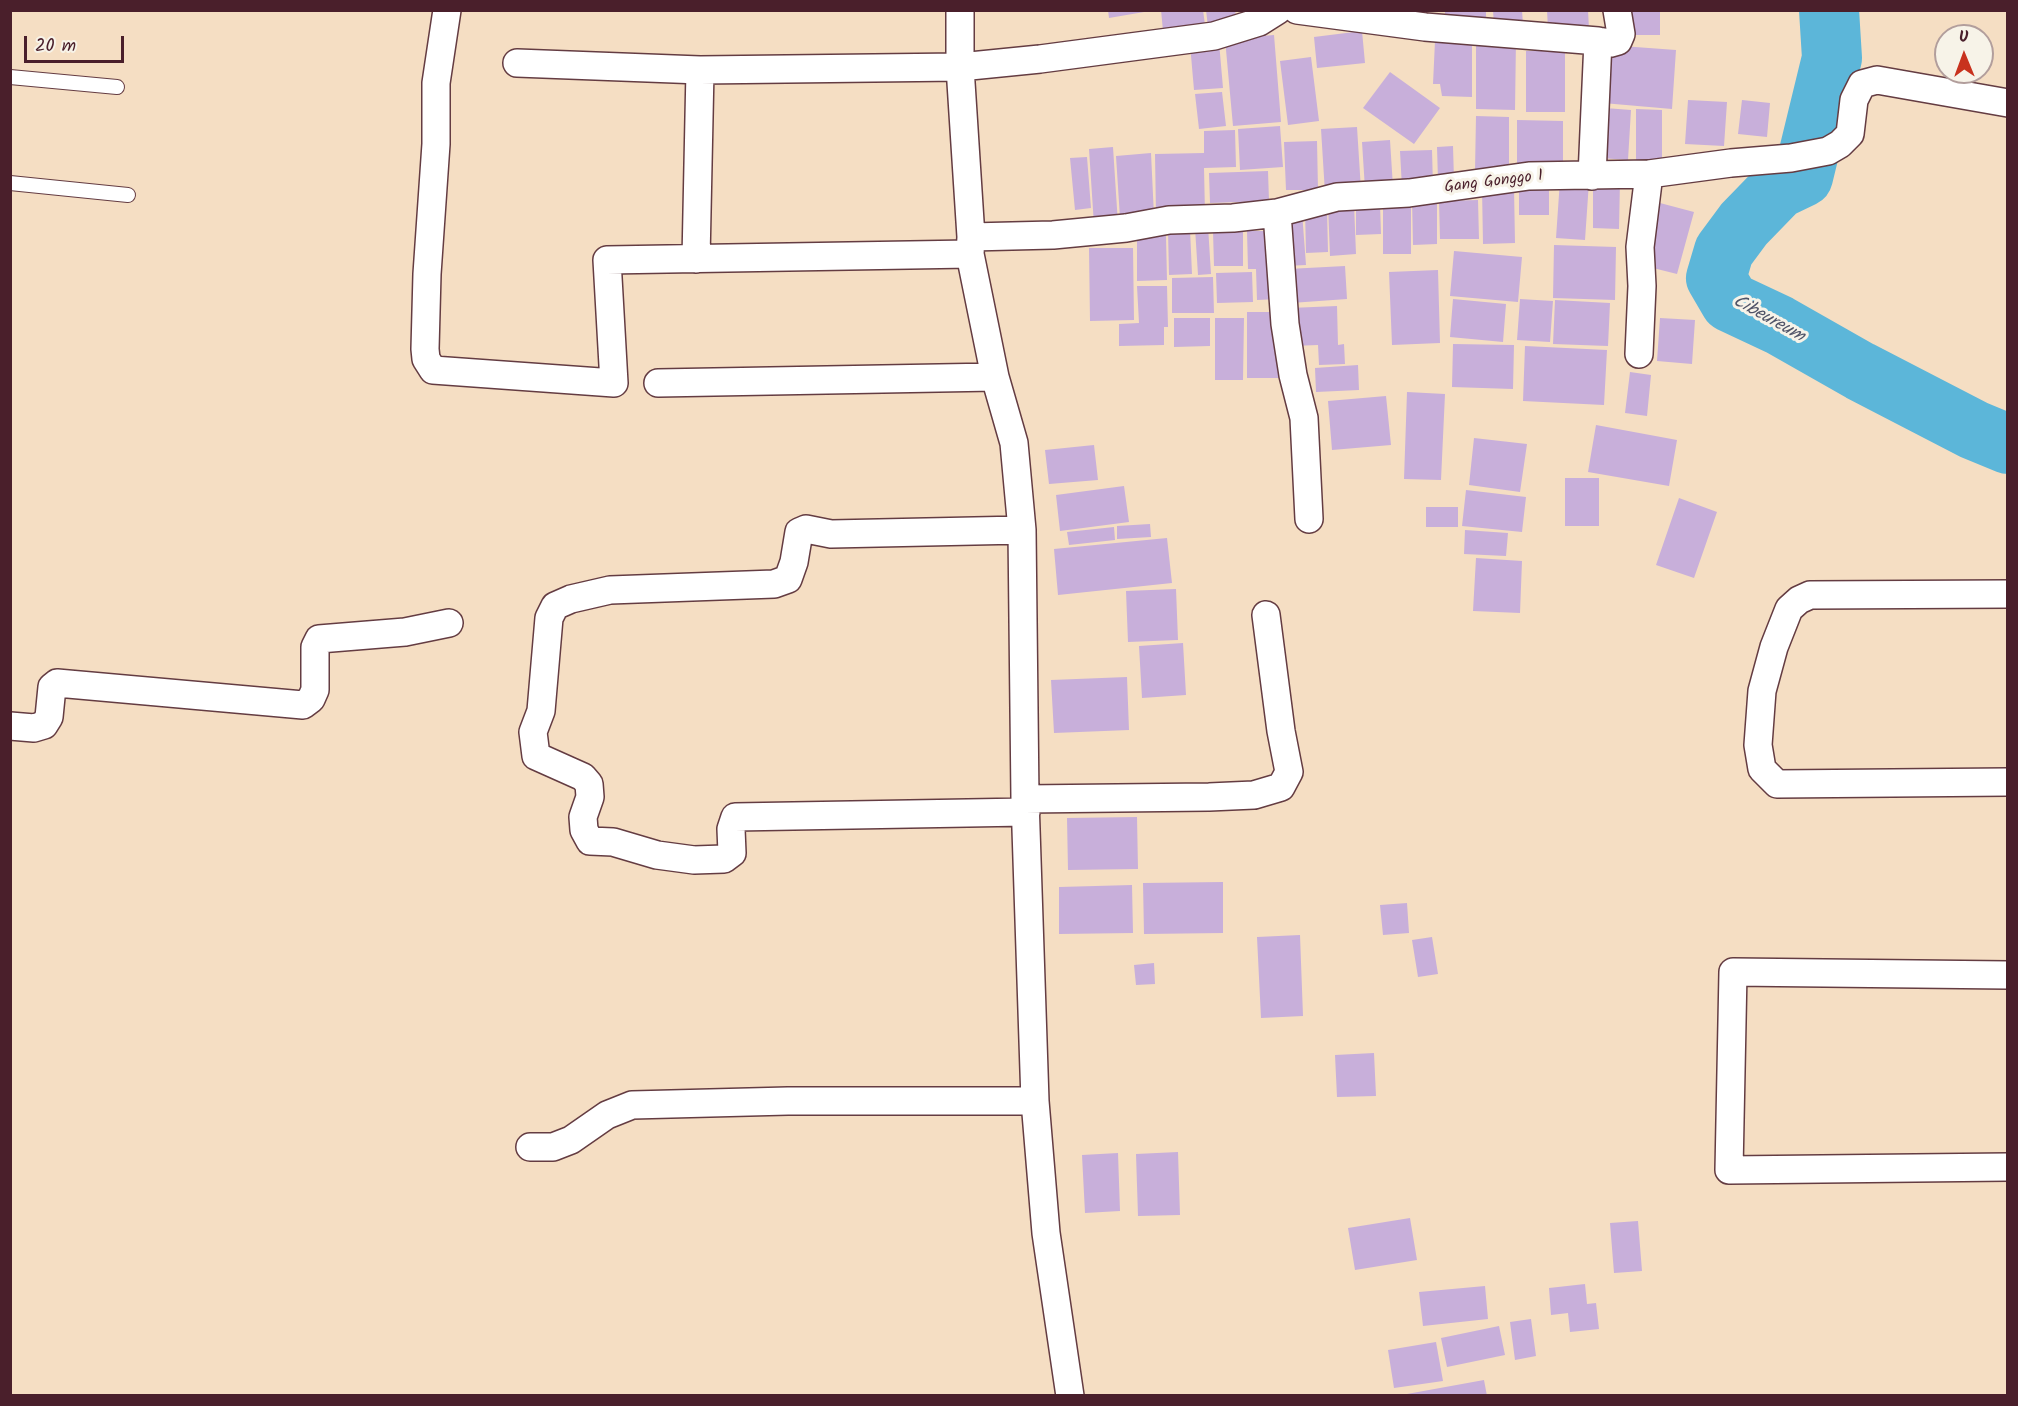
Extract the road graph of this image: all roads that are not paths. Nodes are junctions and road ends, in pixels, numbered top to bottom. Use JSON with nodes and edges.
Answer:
{"nodes":[{"id":1,"x":447,"y":10,"type":"edge"},
{"id":2,"x":960,"y":10,"type":"edge"},
{"id":3,"x":1278,"y":10,"type":"edge"},
{"id":4,"x":1297,"y":10,"type":"edge"},
{"id":5,"x":1617,"y":10,"type":"edge"},
{"id":6,"x":1598,"y":41,"type":"junction"},
{"id":7,"x":517,"y":63,"type":"dead end"},
{"id":8,"x":960,"y":67,"type":"junction"},
{"id":9,"x":700,"y":70,"type":"junction"},
{"id":10,"x":10,"y":77,"type":"edge"},
{"id":11,"x":117,"y":87,"type":"dead end"},
{"id":12,"x":2007,"y":103,"type":"edge"},
{"id":13,"x":1649,"y":174,"type":"junction"},
{"id":14,"x":1592,"y":176,"type":"junction"},
{"id":15,"x":10,"y":183,"type":"edge"},
{"id":16,"x":128,"y":195,"type":"dead end"},
{"id":17,"x":1277,"y":213,"type":"junction"},
{"id":18,"x":970,"y":245,"type":"junction"},
{"id":19,"x":696,"y":258,"type":"junction"},
{"id":20,"x":1640,"y":354,"type":"dead end"},
{"id":21,"x":995,"y":377,"type":"junction"},
{"id":22,"x":658,"y":383,"type":"dead end"},
{"id":23,"x":1309,"y":519,"type":"dead end"},
{"id":24,"x":1022,"y":530,"type":"junction"},
{"id":25,"x":2007,"y":594,"type":"edge"},
{"id":26,"x":1266,"y":615,"type":"dead end"},
{"id":27,"x":449,"y":623,"type":"dead end"},
{"id":28,"x":10,"y":726,"type":"edge"},
{"id":29,"x":2007,"y":782,"type":"edge"},
{"id":30,"x":1025,"y":805,"type":"junction"},
{"id":31,"x":2007,"y":975,"type":"edge"},
{"id":32,"x":1035,"y":1101,"type":"junction"},
{"id":33,"x":530,"y":1147,"type":"dead end"},
{"id":34,"x":2007,"y":1167,"type":"edge"},
{"id":35,"x":1070,"y":1395,"type":"edge"}],
"edges":[{"from":1,"to":19,"type":"street","name":"Gang Gonggo 1"},
{"from":2,"to":8,"type":"street"},
{"from":3,"to":8,"type":"street"},
{"from":4,"to":6,"type":"street"},
{"from":5,"to":6,"type":"street"},
{"from":6,"to":14,"type":"street"},
{"from":7,"to":9,"type":"street"},
{"from":8,"to":9,"type":"street"},
{"from":8,"to":18,"type":"street"},
{"from":9,"to":19,"type":"street"},
{"from":10,"to":11,"type":"lane"},
{"from":12,"to":13,"type":"street","name":"Gang Gonggo 1"},
{"from":13,"to":14,"type":"street","name":"Gang Gonggo 1"},
{"from":13,"to":20,"type":"street"},
{"from":14,"to":17,"type":"street","name":"Gang Gonggo 1"},
{"from":15,"to":16,"type":"lane"},
{"from":17,"to":18,"type":"street","name":"Gang Gonggo 1"},
{"from":17,"to":23,"type":"street"},
{"from":18,"to":19,"type":"street","name":"Gang Gonggo 1"},
{"from":18,"to":21,"type":"street"},
{"from":21,"to":22,"type":"street"},
{"from":21,"to":24,"type":"street"},
{"from":24,"to":30,"type":"street"},
{"from":24,"to":30,"type":"street"},
{"from":25,"to":29,"type":"street"},
{"from":26,"to":30,"type":"street"},
{"from":27,"to":28,"type":"street"},
{"from":30,"to":32,"type":"street"},
{"from":31,"to":34,"type":"street"},
{"from":32,"to":33,"type":"street"},
{"from":32,"to":35,"type":"street"}]}
